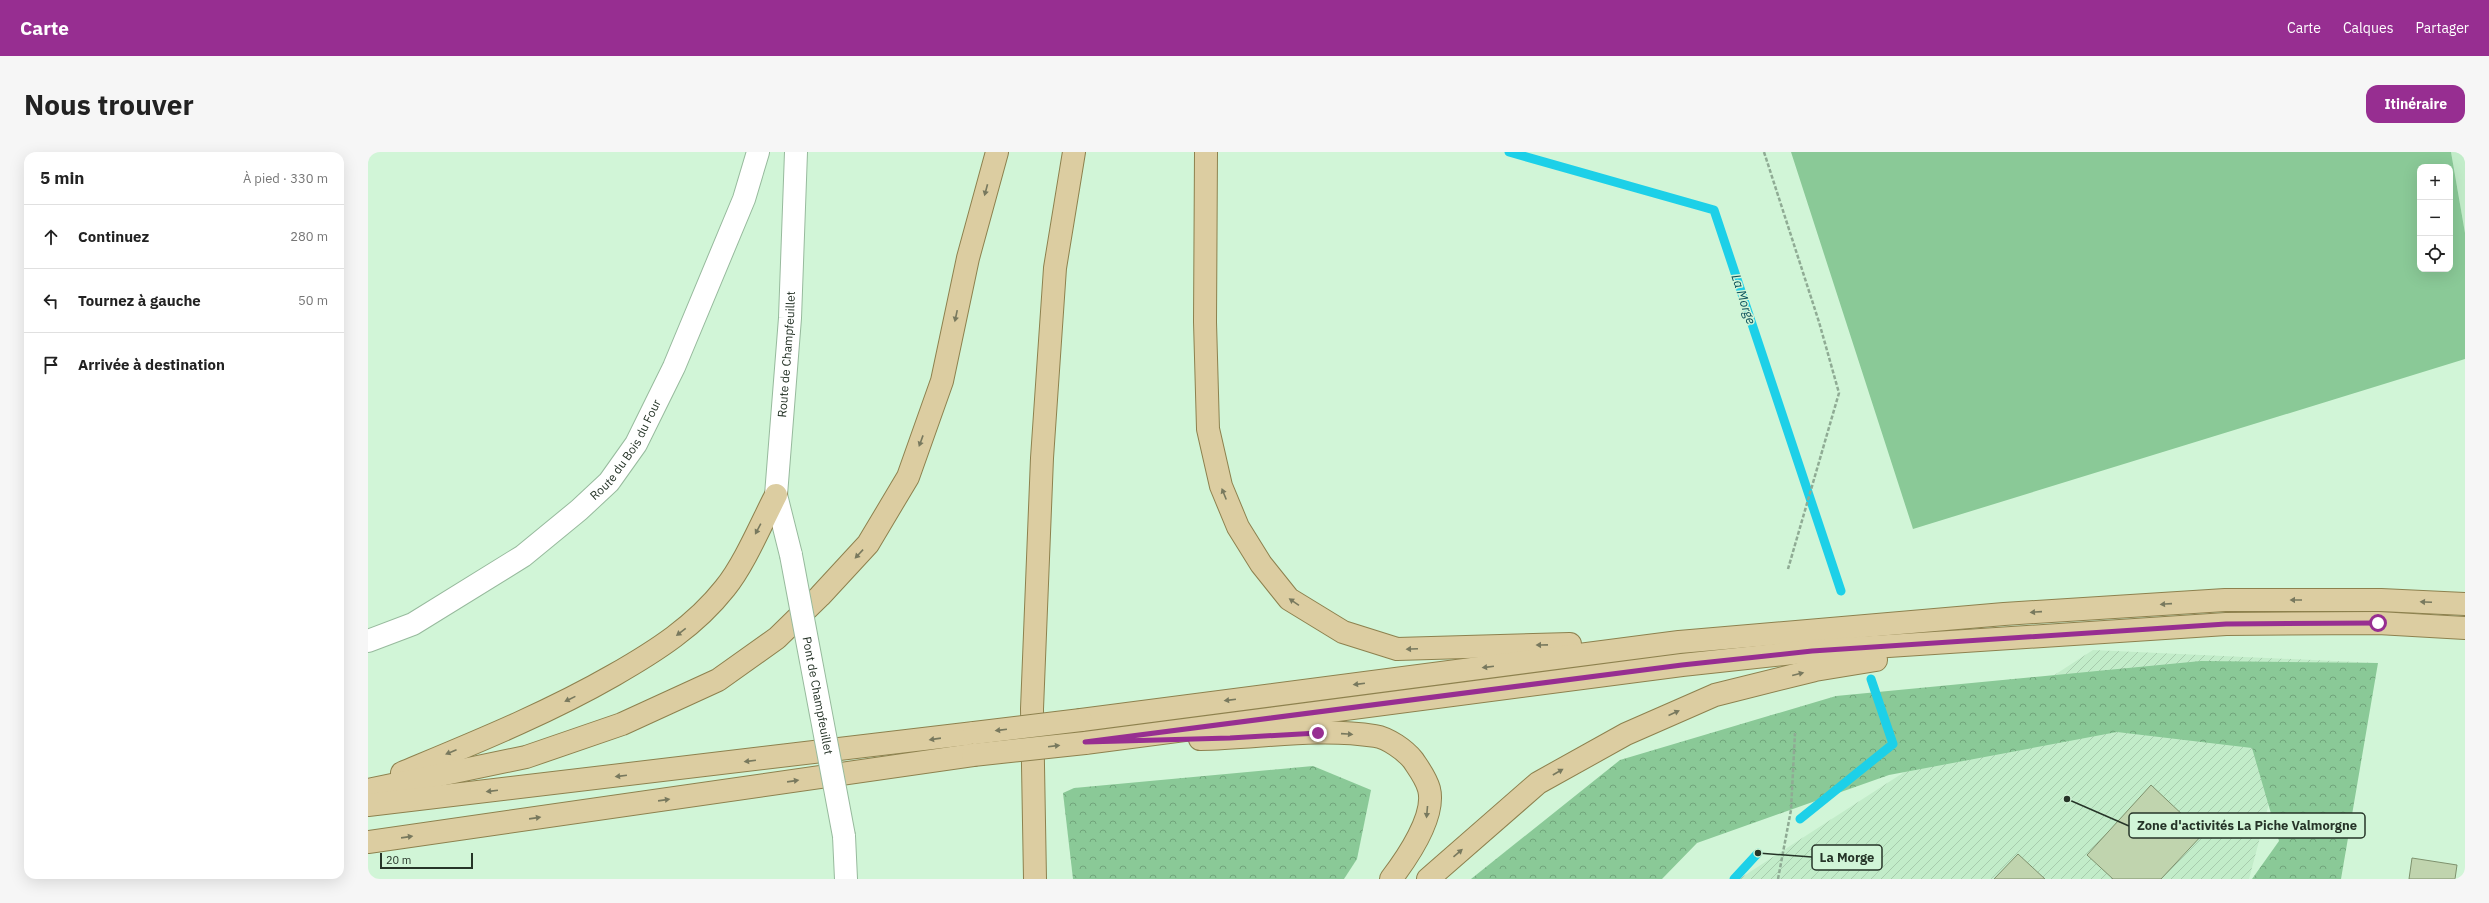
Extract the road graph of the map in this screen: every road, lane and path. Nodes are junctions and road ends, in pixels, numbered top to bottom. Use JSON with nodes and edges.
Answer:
{"nodes":[{"id":1,"x":758,"y":152,"type":"edge"},
{"id":2,"x":796,"y":152,"type":"edge"},
{"id":3,"x":996,"y":152,"type":"edge"},
{"id":4,"x":1074,"y":152,"type":"edge"},
{"id":5,"x":1206,"y":152,"type":"edge"},
{"id":6,"x":1764,"y":152,"type":"edge"},
{"id":7,"x":776,"y":495,"type":"junction"},
{"id":8,"x":791,"y":555,"type":"joint"},
{"id":9,"x":1788,"y":569,"type":"dead end"},
{"id":10,"x":2465,"y":604,"type":"edge"},
{"id":11,"x":2465,"y":628,"type":"edge"},
{"id":12,"x":2007,"y":639,"type":"junction"},
{"id":13,"x":368,"y":640,"type":"edge"},
{"id":14,"x":1679,"y":642,"type":"junction"},
{"id":15,"x":1795,"y":733,"type":"dead end"},
{"id":16,"x":1085,"y":742,"type":"junction"},
{"id":17,"x":368,"y":788,"type":"edge"},
{"id":18,"x":368,"y":805,"type":"edge"},
{"id":19,"x":368,"y":842,"type":"edge"},
{"id":20,"x":846,"y":879,"type":"edge"},
{"id":21,"x":1035,"y":879,"type":"edge"},
{"id":22,"x":1391,"y":879,"type":"edge"},
{"id":23,"x":1428,"y":879,"type":"edge"},
{"id":24,"x":1778,"y":879,"type":"edge"}],
"edges":[{"from":1,"to":13,"type":"street","name":"Route du Bois du Four"},
{"from":2,"to":7,"type":"street","name":"Route de Champfeuillet"},
{"from":3,"to":17,"type":"main road","one_way":true},
{"from":4,"to":21,"type":"main road"},
{"from":14,"to":5,"type":"main road","one_way":true},
{"from":6,"to":9,"type":"path"},
{"from":7,"to":8,"type":"street","name":"Route de Champfeuillet"},
{"from":7,"to":17,"type":"main road","one_way":true},
{"from":8,"to":20,"type":"street","name":"Pont de Champfeuillet","bridge":true},
{"from":10,"to":14,"type":"main road","one_way":true},
{"from":11,"to":12,"type":"main road"},
{"from":12,"to":16,"type":"main road"},
{"from":23,"to":12,"type":"main road","one_way":true},
{"from":14,"to":18,"type":"main road","one_way":true,"bridge":true},
{"from":15,"to":24,"type":"path"},
{"from":19,"to":16,"type":"main road","one_way":true,"bridge":true},
{"from":16,"to":22,"type":"main road","one_way":true}]}
